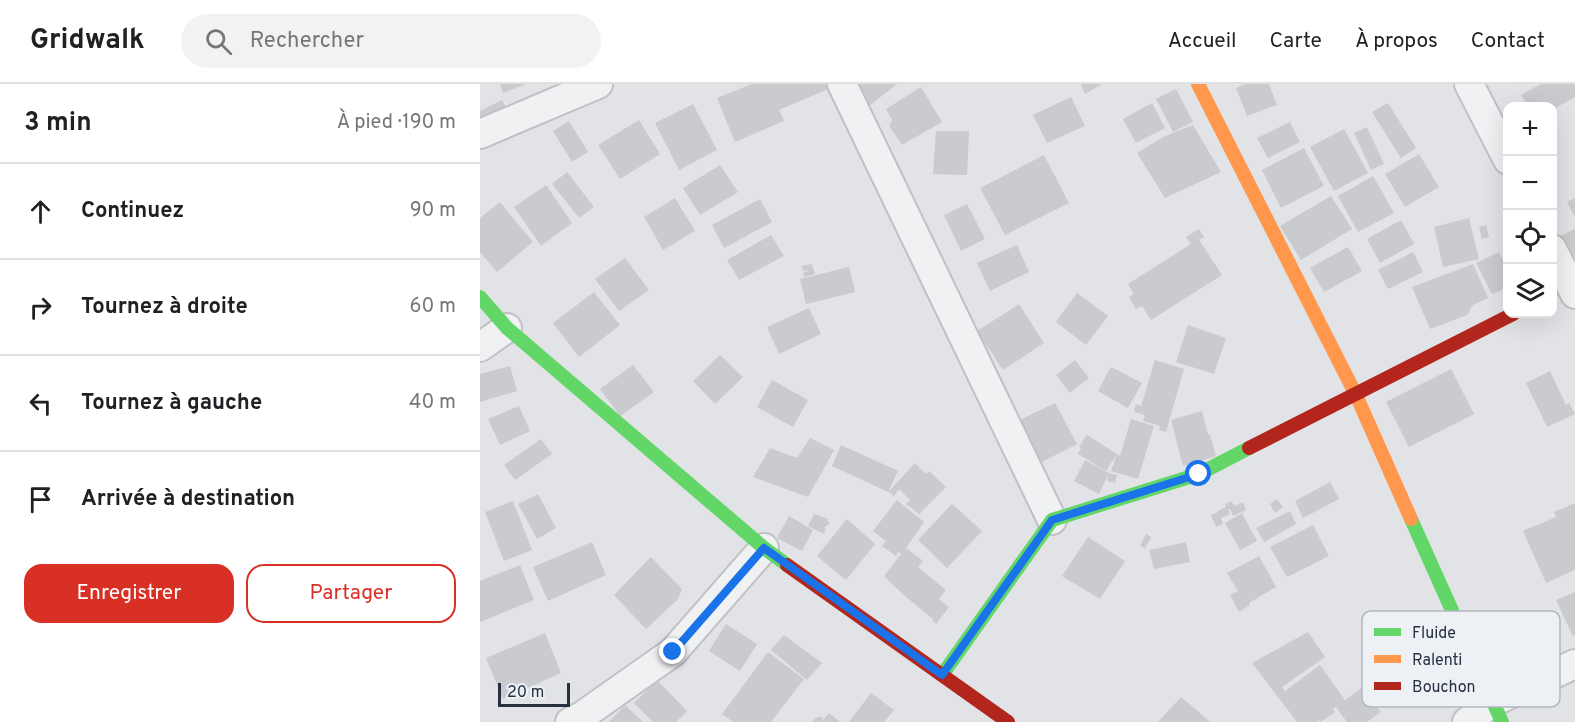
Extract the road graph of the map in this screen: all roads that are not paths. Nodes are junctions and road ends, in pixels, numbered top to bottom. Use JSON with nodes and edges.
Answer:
{"nodes":[{"id":1,"x":598,"y":84,"type":"edge"},
{"id":2,"x":842,"y":84,"type":"edge"},
{"id":3,"x":1198,"y":84,"type":"edge"},
{"id":4,"x":1469,"y":84,"type":"edge"},
{"id":5,"x":480,"y":134,"type":"edge"},
{"id":6,"x":1506,"y":156,"type":"edge"},
{"id":7,"x":1557,"y":261,"type":"edge"},
{"id":8,"x":1568,"y":288,"type":"edge"},
{"id":9,"x":480,"y":297,"type":"edge"},
{"id":10,"x":1506,"y":318,"type":"edge"},
{"id":11,"x":507,"y":328,"type":"junction"},
{"id":12,"x":480,"y":347,"type":"edge"},
{"id":13,"x":1356,"y":395,"type":"junction"},
{"id":14,"x":1052,"y":520,"type":"junction"},
{"id":15,"x":764,"y":548,"type":"junction"},
{"id":16,"x":1453,"y":611,"type":"edge"},
{"id":17,"x":1575,"y":664,"type":"edge"},
{"id":18,"x":1560,"y":673,"type":"edge"},
{"id":19,"x":942,"y":675,"type":"junction"},
{"id":20,"x":1498,"y":712,"type":"edge"},
{"id":21,"x":570,"y":722,"type":"edge"},
{"id":22,"x":1008,"y":722,"type":"edge"},
{"id":23,"x":1467,"y":722,"type":"edge"}],
"edges":[{"from":1,"to":5,"type":"street"},
{"from":2,"to":14,"type":"street"},
{"from":3,"to":13,"type":"street"},
{"from":4,"to":6,"type":"street"},
{"from":7,"to":8,"type":"street"},
{"from":9,"to":11,"type":"street"},
{"from":10,"to":13,"type":"street"},
{"from":11,"to":12,"type":"street"},
{"from":11,"to":15,"type":"street"},
{"from":13,"to":14,"type":"street"},
{"from":13,"to":16,"type":"street"},
{"from":14,"to":19,"type":"street"},
{"from":15,"to":19,"type":"street"},
{"from":15,"to":21,"type":"street"},
{"from":17,"to":18,"type":"street"},
{"from":19,"to":22,"type":"street"},
{"from":20,"to":23,"type":"street"}]}
